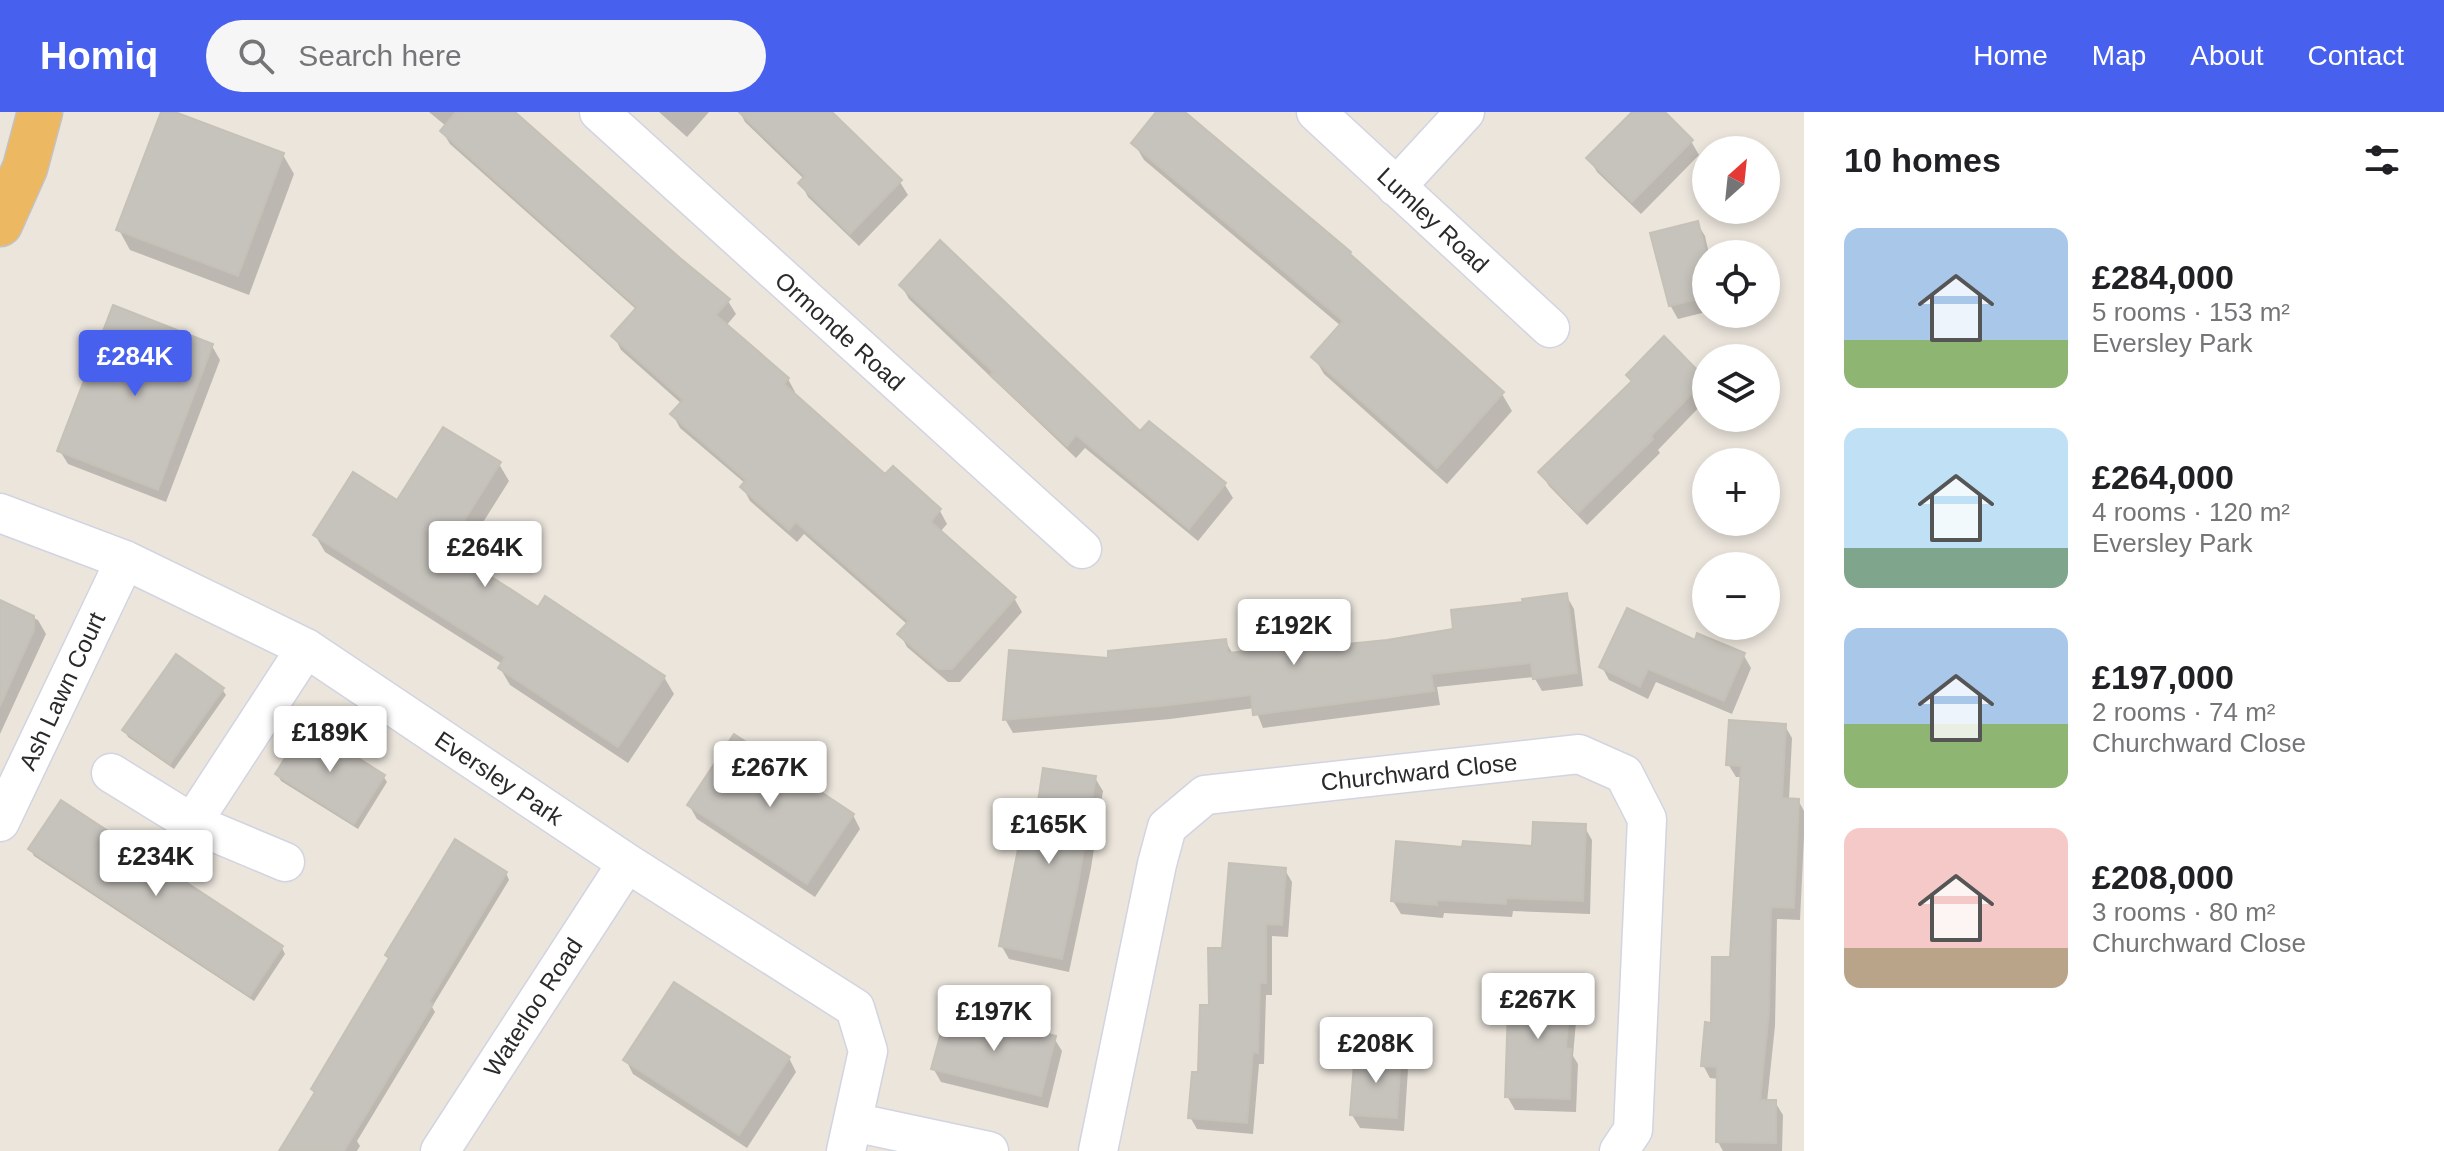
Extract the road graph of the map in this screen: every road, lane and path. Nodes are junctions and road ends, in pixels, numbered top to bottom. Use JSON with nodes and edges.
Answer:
{"nodes":[{"id":1,"x":40,"y":112,"type":"edge"},
{"id":2,"x":599,"y":112,"type":"edge"},
{"id":3,"x":1316,"y":112,"type":"edge"},
{"id":4,"x":1465,"y":112,"type":"edge"},
{"id":5,"x":1396,"y":187,"type":"junction"},
{"id":6,"x":0,"y":224,"type":"edge"},
{"id":7,"x":1550,"y":328,"type":"dead end"},
{"id":8,"x":0,"y":513,"type":"edge"},
{"id":9,"x":1082,"y":549,"type":"dead end"},
{"id":10,"x":125,"y":560,"type":"junction"},
{"id":11,"x":306,"y":648,"type":"junction"},
{"id":12,"x":111,"y":773,"type":"dead end"},
{"id":13,"x":0,"y":822,"type":"edge"},
{"id":14,"x":192,"y":823,"type":"junction"},
{"id":15,"x":285,"y":862,"type":"dead end"},
{"id":16,"x":627,"y":863,"type":"junction"},
{"id":17,"x":850,"y":1136,"type":"edge"},
{"id":18,"x":440,"y":1151,"type":"edge"},
{"id":19,"x":989,"y":1151,"type":"edge"},
{"id":20,"x":1098,"y":1151,"type":"edge"},
{"id":21,"x":1619,"y":1151,"type":"edge"}],
"edges":[{"from":1,"to":6,"type":"highway"},
{"from":2,"to":9,"type":"street","name":"Ormonde Road"},
{"from":3,"to":5,"type":"street","name":"Lumley Road"},
{"from":4,"to":5,"type":"street"},
{"from":5,"to":7,"type":"street","name":"Lumley Road"},
{"from":8,"to":10,"type":"street","name":"Eversley Park"},
{"from":10,"to":11,"type":"street","name":"Eversley Park"},
{"from":10,"to":13,"type":"street","name":"Ash Lawn Court"},
{"from":11,"to":14,"type":"street"},
{"from":11,"to":16,"type":"street","name":"Eversley Park"},
{"from":12,"to":14,"type":"street"},
{"from":14,"to":15,"type":"street"},
{"from":16,"to":17,"type":"street","name":"Eversley Park"},
{"from":16,"to":18,"type":"street","name":"Waterloo Road"},
{"from":17,"to":19,"type":"street"},
{"from":20,"to":21,"type":"street","name":"Churchward Close"}]}
